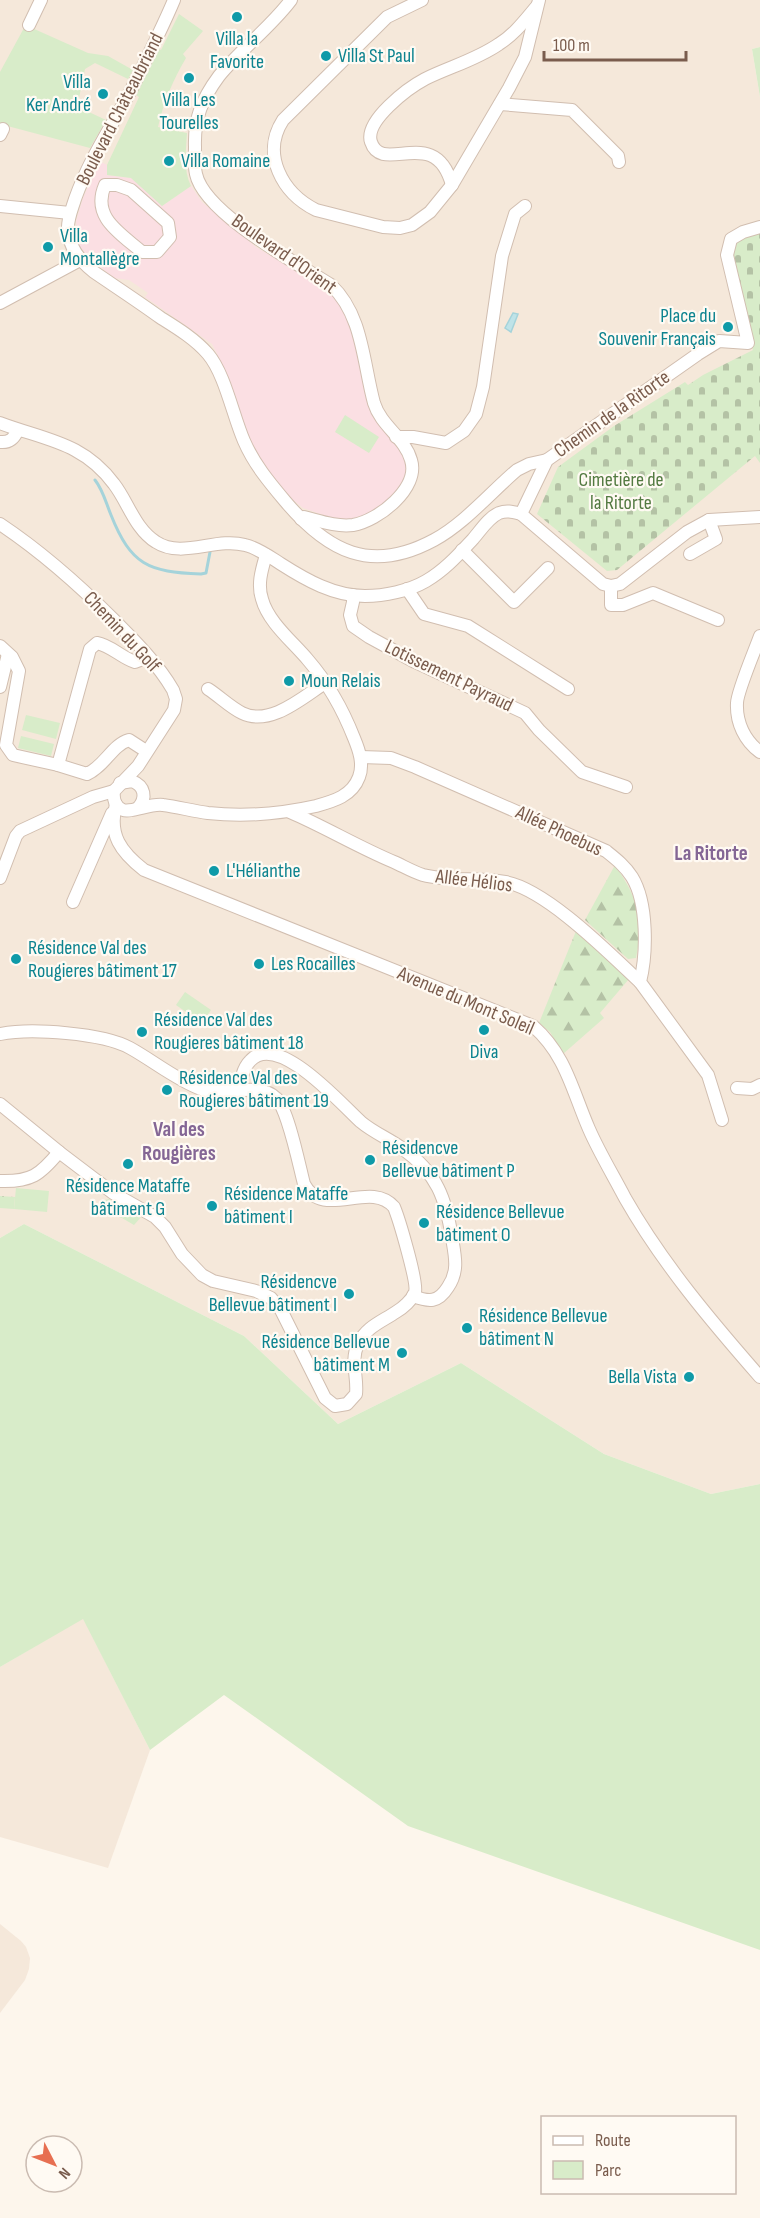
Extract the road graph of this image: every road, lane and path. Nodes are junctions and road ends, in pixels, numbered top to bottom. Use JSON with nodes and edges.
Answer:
{"nodes":[{"id":1,"x":41,"y":0,"type":"edge"},
{"id":2,"x":174,"y":0,"type":"edge"},
{"id":3,"x":291,"y":0,"type":"edge"},
{"id":4,"x":422,"y":0,"type":"edge"},
{"id":5,"x":539,"y":2,"type":"edge"},
{"id":6,"x":29,"y":25,"type":"dead end"},
{"id":7,"x":500,"y":105,"type":"junction"},
{"id":8,"x":619,"y":162,"type":"dead end"},
{"id":9,"x":452,"y":185,"type":"junction"},
{"id":10,"x":0,"y":206,"type":"edge"},
{"id":11,"x":525,"y":206,"type":"dead end"},
{"id":12,"x":70,"y":213,"type":"junction"},
{"id":13,"x":760,"y":227,"type":"edge"},
{"id":14,"x":158,"y":252,"type":"joint"},
{"id":15,"x":80,"y":260,"type":"junction"},
{"id":16,"x":0,"y":303,"type":"edge"},
{"id":17,"x":0,"y":423,"type":"edge"},
{"id":18,"x":18,"y":430,"type":"junction"},
{"id":19,"x":396,"y":437,"type":"junction"},
{"id":20,"x":0,"y":442,"type":"edge"},
{"id":21,"x":547,"y":460,"type":"junction"},
{"id":22,"x":521,"y":514,"type":"junction"},
{"id":23,"x":760,"y":517,"type":"edge"},
{"id":24,"x":301,"y":519,"type":"junction"},
{"id":25,"x":709,"y":520,"type":"junction"},
{"id":26,"x":0,"y":524,"type":"edge"},
{"id":27,"x":462,"y":550,"type":"junction"},
{"id":28,"x":690,"y":554,"type":"dead end"},
{"id":29,"x":266,"y":555,"type":"junction"},
{"id":30,"x":548,"y":568,"type":"dead end"},
{"id":31,"x":612,"y":586,"type":"junction"},
{"id":32,"x":407,"y":588,"type":"junction"},
{"id":33,"x":353,"y":595,"type":"junction"},
{"id":34,"x":718,"y":620,"type":"dead end"},
{"id":35,"x":760,"y":636,"type":"edge"},
{"id":36,"x":4,"y":650,"type":"edge"},
{"id":37,"x":148,"y":657,"type":"junction"},
{"id":38,"x":325,"y":682,"type":"junction"},
{"id":39,"x":0,"y":687,"type":"edge"},
{"id":40,"x":208,"y":689,"type":"dead end"},
{"id":41,"x":568,"y":689,"type":"dead end"},
{"id":42,"x":146,"y":751,"type":"junction"},
{"id":43,"x":760,"y":752,"type":"edge"},
{"id":44,"x":361,"y":757,"type":"junction"},
{"id":45,"x":58,"y":765,"type":"junction"},
{"id":46,"x":138,"y":765,"type":"junction"},
{"id":47,"x":141,"y":787,"type":"junction"},
{"id":48,"x":626,"y":788,"type":"dead end"},
{"id":49,"x":116,"y":795,"type":"junction"},
{"id":50,"x":324,"y":804,"type":"junction"},
{"id":51,"x":163,"y":805,"type":"junction"},
{"id":52,"x":135,"y":809,"type":"junction"},
{"id":53,"x":290,"y":812,"type":"junction"},
{"id":54,"x":321,"y":827,"type":"junction"},
{"id":55,"x":120,"y":844,"type":"junction"},
{"id":56,"x":0,"y":878,"type":"edge"},
{"id":57,"x":73,"y":902,"type":"dead end"},
{"id":58,"x":640,"y":982,"type":"junction"},
{"id":59,"x":0,"y":1034,"type":"edge"},
{"id":60,"x":760,"y":1085,"type":"edge"},
{"id":61,"x":737,"y":1088,"type":"dead end"},
{"id":62,"x":240,"y":1091,"type":"junction"},
{"id":63,"x":0,"y":1104,"type":"edge"},
{"id":64,"x":722,"y":1120,"type":"dead end"},
{"id":65,"x":59,"y":1152,"type":"junction"},
{"id":66,"x":0,"y":1181,"type":"edge"},
{"id":67,"x":413,"y":1296,"type":"junction"},
{"id":68,"x":760,"y":1377,"type":"edge"}],
"edges":[{"from":1,"to":6,"type":"street"},
{"from":2,"to":12,"type":"street","name":"Boulevard Châteaubriand"},
{"from":3,"to":19,"type":"street","name":"Boulevard d'Orient"},
{"from":4,"to":9,"type":"street"},
{"from":5,"to":7,"type":"street"},
{"from":5,"to":9,"type":"street"},
{"from":7,"to":8,"type":"street"},
{"from":7,"to":9,"type":"street"},
{"from":10,"to":12,"type":"street"},
{"from":11,"to":19,"type":"street"},
{"from":12,"to":15,"type":"street","name":"Boulevard Châteaubriand"},
{"from":13,"to":21,"type":"street","name":"Chemin de la Ritorte"},
{"from":14,"to":14,"type":"street"},
{"from":15,"to":16,"type":"street"},
{"from":15,"to":24,"type":"street","name":"Boulevard Châteaubriand"},
{"from":17,"to":18,"type":"street"},
{"from":18,"to":20,"type":"street"},
{"from":18,"to":29,"type":"street"},
{"from":19,"to":24,"type":"street","name":"Boulevard d'Orient"},
{"from":21,"to":22,"type":"street","name":"Chemin de la Ritorte"},
{"from":21,"to":24,"type":"street","name":"Boulevard Châteaubriand"},
{"from":22,"to":27,"type":"street"},
{"from":22,"to":31,"type":"street"},
{"from":23,"to":25,"type":"street"},
{"from":25,"to":28,"type":"street"},
{"from":25,"to":31,"type":"street"},
{"from":26,"to":37,"type":"street","name":"Chemin du Golf"},
{"from":27,"to":30,"type":"street"},
{"from":27,"to":32,"type":"street"},
{"from":29,"to":33,"type":"street"},
{"from":29,"to":38,"type":"street"},
{"from":31,"to":34,"type":"street"},
{"from":32,"to":33,"type":"street"},
{"from":32,"to":41,"type":"street"},
{"from":33,"to":48,"type":"street","name":"Lotissement Payraud"},
{"from":35,"to":43,"type":"street"},
{"from":36,"to":39,"type":"street"},
{"from":36,"to":45,"type":"street"},
{"from":37,"to":42,"type":"street","name":"Chemin du Golf"},
{"from":37,"to":45,"type":"street"},
{"from":38,"to":40,"type":"street"},
{"from":38,"to":44,"type":"street"},
{"from":42,"to":45,"type":"street"},
{"from":42,"to":46,"type":"street","name":"Chemin du Golf"},
{"from":44,"to":50,"type":"street"},
{"from":44,"to":58,"type":"street","name":"Allée Phoebus"},
{"from":46,"to":47,"type":"street"},
{"from":46,"to":49,"type":"street","name":"Chemin du Golf"},
{"from":47,"to":49,"type":"street"},
{"from":47,"to":51,"type":"street"},
{"from":47,"to":52,"type":"street"},
{"from":49,"to":52,"type":"street"},
{"from":49,"to":55,"type":"street","name":"Avenue du Mont Soleil"},
{"from":49,"to":56,"type":"street"},
{"from":49,"to":57,"type":"street"},
{"from":50,"to":53,"type":"street"},
{"from":50,"to":54,"type":"street"},
{"from":51,"to":52,"type":"street"},
{"from":51,"to":53,"type":"street"},
{"from":52,"to":55,"type":"street"},
{"from":53,"to":54,"type":"street","name":"Allée Hélios"},
{"from":54,"to":58,"type":"street","name":"Allée Hélios"},
{"from":55,"to":68,"type":"street","name":"Avenue du Mont Soleil"},
{"from":58,"to":64,"type":"street"},
{"from":59,"to":62,"type":"street"},
{"from":60,"to":61,"type":"street"},
{"from":62,"to":67,"type":"street"},
{"from":62,"to":67,"type":"street"},
{"from":63,"to":65,"type":"street"},
{"from":65,"to":66,"type":"street"},
{"from":65,"to":67,"type":"street"}]}
